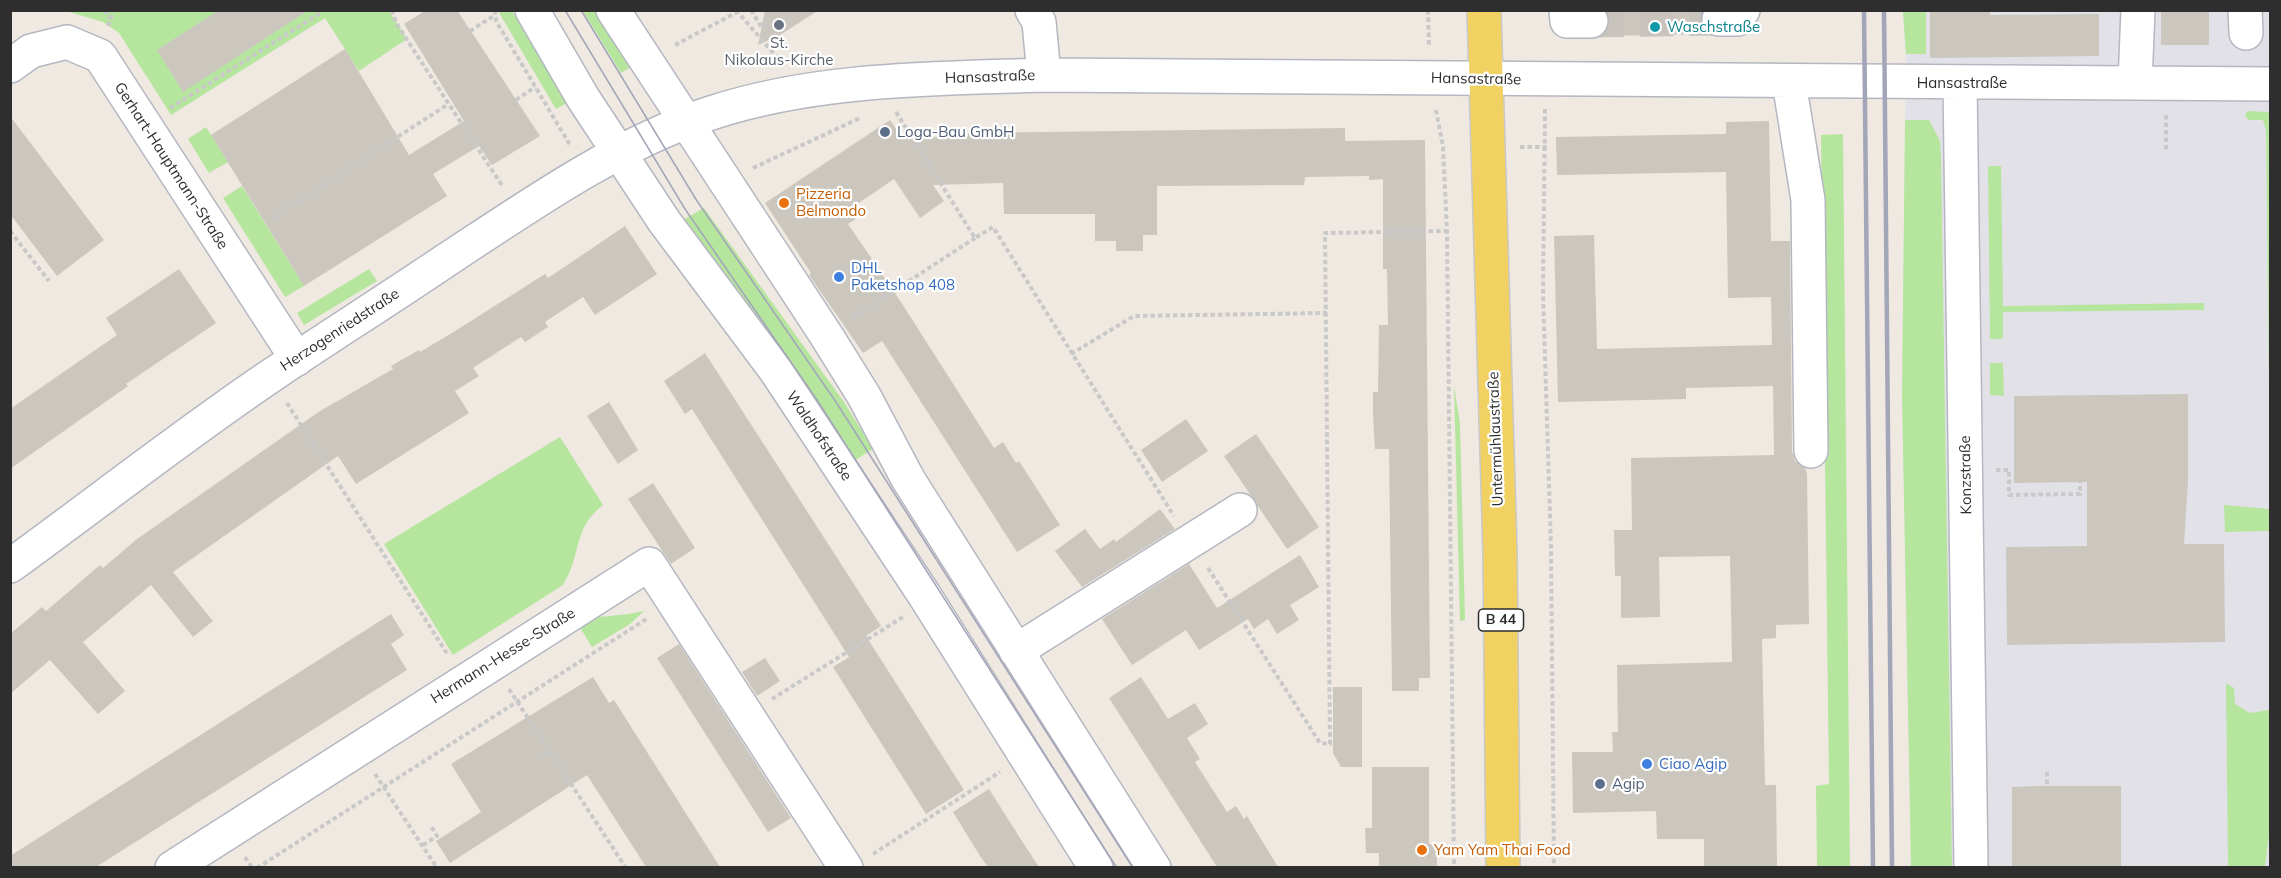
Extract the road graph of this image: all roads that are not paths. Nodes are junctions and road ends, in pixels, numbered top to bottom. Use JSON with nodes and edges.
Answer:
{"nodes":[{"id":1,"x":532,"y":10,"type":"edge"},
{"id":2,"x":612,"y":10,"type":"edge"},
{"id":3,"x":1032,"y":10,"type":"edge"},
{"id":4,"x":1484,"y":10,"type":"edge"},
{"id":5,"x":2138,"y":10,"type":"edge"},
{"id":6,"x":10,"y":66,"type":"edge"},
{"id":7,"x":2135,"y":68,"type":"junction"},
{"id":8,"x":1044,"y":75,"type":"junction"},
{"id":9,"x":1485,"y":80,"type":"junction"},
{"id":10,"x":1789,"y":82,"type":"junction"},
{"id":11,"x":1960,"y":83,"type":"junction"},
{"id":12,"x":2271,"y":84,"type":"edge"},
{"id":13,"x":687,"y":121,"type":"junction"},
{"id":14,"x":622,"y":153,"type":"junction"},
{"id":15,"x":297,"y":359,"type":"junction"},
{"id":16,"x":1811,"y":451,"type":"dead end"},
{"id":17,"x":1240,"y":510,"type":"dead end"},
{"id":18,"x":10,"y":566,"type":"edge"},
{"id":19,"x":1016,"y":651,"type":"junction"},
{"id":20,"x":857,"y":862,"type":"edge"},
{"id":21,"x":172,"y":867,"type":"edge"},
{"id":22,"x":1096,"y":867,"type":"edge"},
{"id":23,"x":1154,"y":867,"type":"edge"},
{"id":24,"x":1503,"y":867,"type":"edge"},
{"id":25,"x":1971,"y":867,"type":"edge"}],
"edges":[{"from":1,"to":14,"type":"street","name":"Waldhofstraße"},
{"from":2,"to":13,"type":"street"},
{"from":3,"to":8,"type":"street"},
{"from":4,"to":9,"type":"main road","name":"Untermühlaustraße","number":"B 44"},
{"from":5,"to":7,"type":"street"},
{"from":6,"to":15,"type":"street","name":"Gerhart-Hauptmann-Straße"},
{"from":7,"to":11,"type":"street","name":"Hansastraße"},
{"from":7,"to":12,"type":"street","name":"Hansastraße"},
{"from":8,"to":9,"type":"street","name":"Hansastraße"},
{"from":8,"to":13,"type":"street","name":"Hansastraße"},
{"from":9,"to":10,"type":"street","name":"Hansastraße"},
{"from":9,"to":24,"type":"main road","name":"Untermühlaustraße","number":"B 44"},
{"from":10,"to":11,"type":"street","name":"Hansastraße"},
{"from":10,"to":16,"type":"street"},
{"from":11,"to":25,"type":"street","name":"Konzstraße"},
{"from":13,"to":14,"type":"street","name":"Herzogenriedstraße"},
{"from":13,"to":19,"type":"street"},
{"from":14,"to":15,"type":"street","name":"Herzogenriedstraße"},
{"from":14,"to":22,"type":"street","name":"Waldhofstraße"},
{"from":15,"to":18,"type":"street","name":"Herzogenriedstraße"},
{"from":17,"to":19,"type":"street"},
{"from":19,"to":23,"type":"street"},
{"from":20,"to":21,"type":"street","name":"Hermann-Hesse-Straße"}]}
